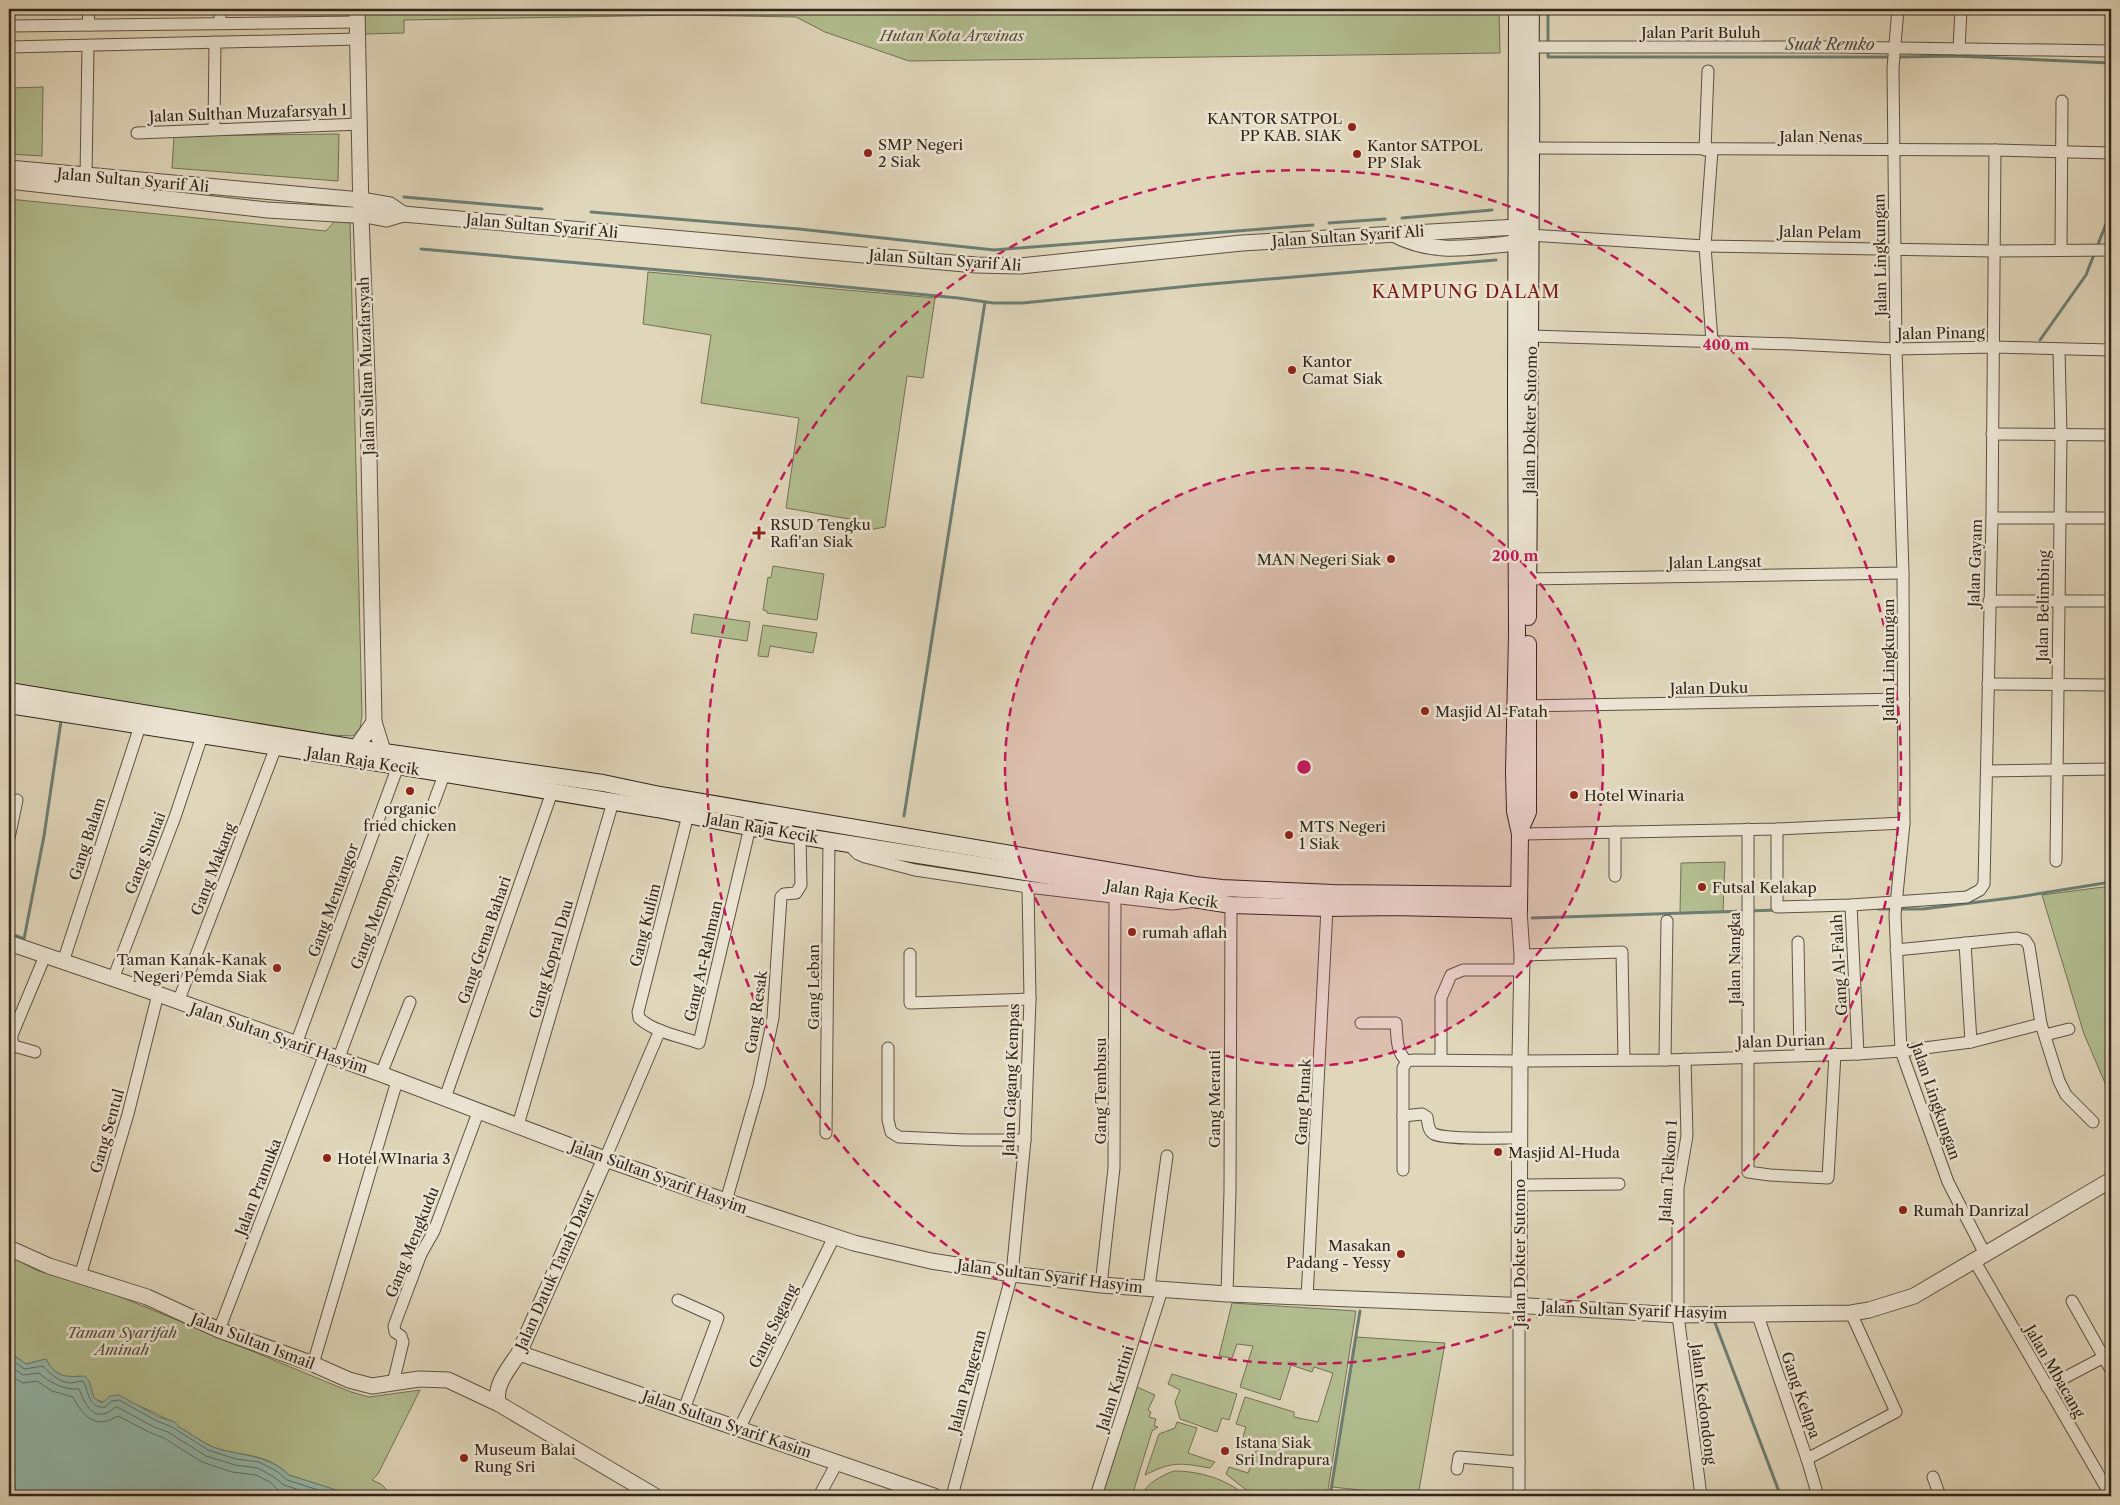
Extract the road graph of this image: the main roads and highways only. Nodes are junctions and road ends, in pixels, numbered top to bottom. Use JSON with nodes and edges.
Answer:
{"nodes":[{"id":1,"x":1517,"y":9,"type":"edge"},
{"id":2,"x":1531,"y":9,"type":"edge"},
{"id":3,"x":1521,"y":235,"type":"junction"},
{"id":4,"x":9,"y":692,"type":"edge"},
{"id":5,"x":9,"y":705,"type":"edge"},
{"id":6,"x":1521,"y":706,"type":"junction"},
{"id":7,"x":249,"y":736,"type":"junction"},
{"id":8,"x":1194,"y":892,"type":"junction"},
{"id":9,"x":1395,"y":901,"type":"junction"},
{"id":10,"x":1518,"y":902,"type":"joint"}],
"edges":[{"from":1,"to":3,"type":"main road","name":"Jalan Dokter Sutomo"},
{"from":2,"to":3,"type":"main road","name":"Jalan Dokter Sutomo"},
{"from":3,"to":6,"type":"main road","name":"Jalan Dokter Sutomo"},
{"from":3,"to":6,"type":"main road","name":"Jalan Dokter Sutomo"},
{"from":4,"to":7,"type":"main road","name":"Jalan Raja Kecik"},
{"from":5,"to":7,"type":"main road","name":"Jalan Raja Kecik"},
{"from":6,"to":10,"type":"main road","name":"Jalan Dokter Sutomo"},
{"from":7,"to":8,"type":"main road","name":"Jalan Raja Kecik"},
{"from":7,"to":8,"type":"main road","name":"Jalan Raja Kecik"},
{"from":8,"to":9,"type":"main road","name":"Jalan Raja Kecik"},
{"from":8,"to":9,"type":"main road","name":"Jalan Raja Kecik"},
{"from":9,"to":10,"type":"main road","name":"Jalan Raja Kecik"}]}
